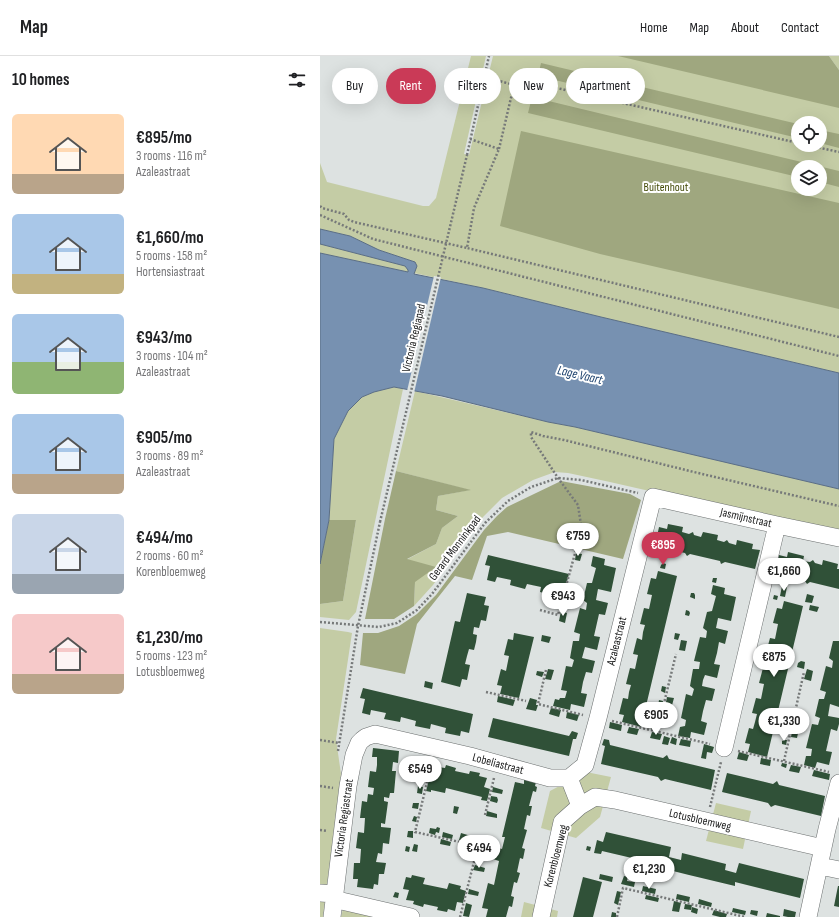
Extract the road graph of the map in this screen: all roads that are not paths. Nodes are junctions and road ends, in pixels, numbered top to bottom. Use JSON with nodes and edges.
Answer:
{"nodes":[{"id":1,"x":653,"y":496,"type":"joint"},
{"id":2,"x":777,"y":525,"type":"junction"},
{"id":3,"x":839,"y":538,"type":"edge"},
{"id":4,"x":359,"y":743,"type":"joint"},
{"id":5,"x":724,"y":748,"type":"road end"},
{"id":6,"x":569,"y":778,"type":"junction"},
{"id":7,"x":836,"y":778,"type":"edge"},
{"id":8,"x":580,"y":806,"type":"junction"},
{"id":9,"x":833,"y":830,"type":"edge"},
{"id":10,"x":823,"y":848,"type":"junction"},
{"id":11,"x":820,"y":866,"type":"junction"},
{"id":12,"x":839,"y":870,"type":"edge"},
{"id":13,"x":329,"y":895,"type":"edge"},
{"id":14,"x":332,"y":917,"type":"edge"},
{"id":15,"x":411,"y":917,"type":"edge"},
{"id":16,"x":541,"y":917,"type":"edge"},
{"id":17,"x":808,"y":917,"type":"edge"}],
"edges":[{"from":1,"to":2,"type":"street","name":"Jasmijnstraat"},
{"from":1,"to":6,"type":"street","name":"Azaleastraat"},
{"from":2,"to":3,"type":"street","name":"Jasmijnstraat"},
{"from":2,"to":5,"type":"street"},
{"from":4,"to":6,"type":"street","name":"Lobeliastraat"},
{"from":4,"to":13,"type":"street","name":"Victoria Regiastraat"},
{"from":6,"to":8,"type":"street"},
{"from":7,"to":9,"type":"street"},
{"from":8,"to":10,"type":"street","name":"Lotusbloemweg"},
{"from":8,"to":16,"type":"street","name":"Korenbloemweg"},
{"from":9,"to":10,"type":"street"},
{"from":10,"to":11,"type":"street"},
{"from":11,"to":12,"type":"street"},
{"from":11,"to":17,"type":"street"},
{"from":13,"to":14,"type":"street","name":"Victoria Regiastraat"},
{"from":13,"to":15,"type":"street"}]}
